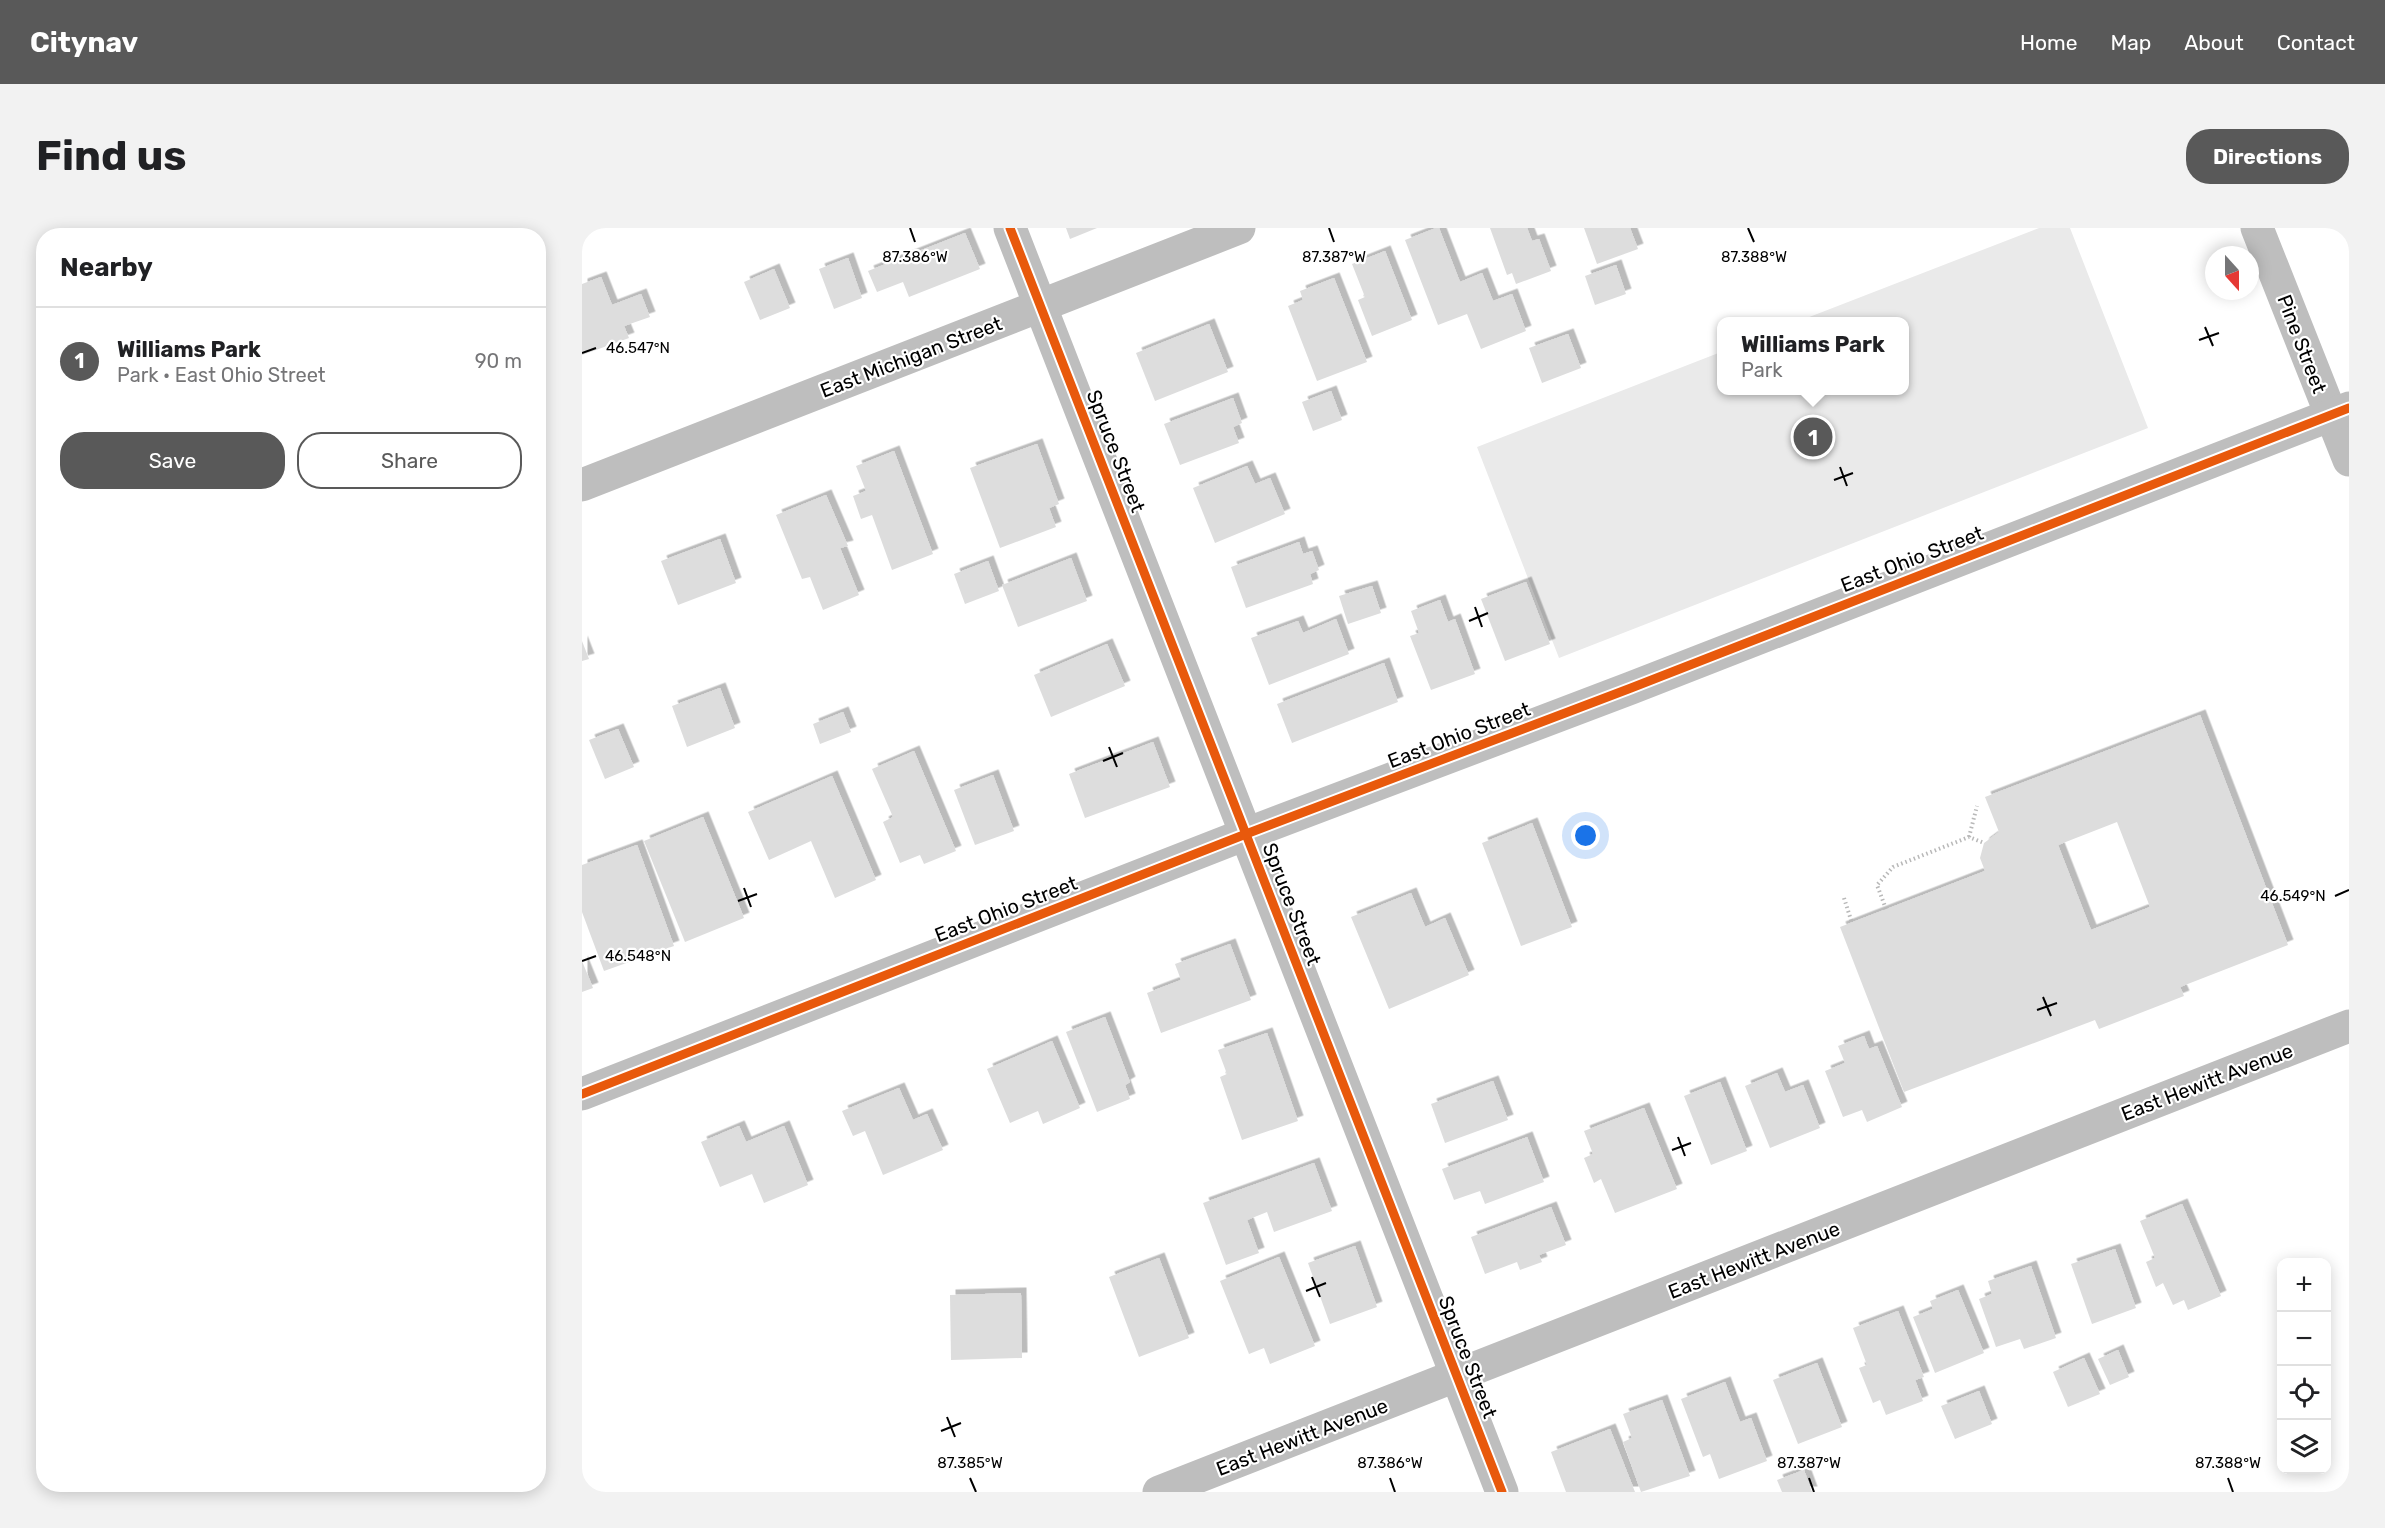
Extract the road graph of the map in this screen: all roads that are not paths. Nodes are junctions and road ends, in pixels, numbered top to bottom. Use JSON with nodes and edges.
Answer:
{"nodes":[{"id":1,"x":1010,"y":228,"type":"edge"},
{"id":2,"x":1239,"y":228,"type":"edge"},
{"id":3,"x":2257,"y":228,"type":"edge"},
{"id":4,"x":1041,"y":305,"type":"junction"},
{"id":5,"x":2340,"y":412,"type":"edge"},
{"id":6,"x":2349,"y":460,"type":"edge"},
{"id":7,"x":582,"y":485,"type":"edge"},
{"id":8,"x":1246,"y":834,"type":"junction"},
{"id":9,"x":2349,"y":1026,"type":"edge"},
{"id":10,"x":582,"y":1094,"type":"edge"},
{"id":11,"x":1457,"y":1377,"type":"junction"},
{"id":12,"x":1159,"y":1492,"type":"edge"},
{"id":13,"x":1502,"y":1492,"type":"edge"}],
"edges":[{"from":1,"to":4,"type":"street","name":"Spruce Street"},
{"from":2,"to":4,"type":"street","name":"East Michigan Street"},
{"from":3,"to":5,"type":"street","name":"Pine Street"},
{"from":4,"to":7,"type":"street","name":"East Michigan Street"},
{"from":4,"to":8,"type":"street","name":"Spruce Street"},
{"from":5,"to":6,"type":"street","name":"Pine Street"},
{"from":5,"to":8,"type":"street","name":"East Ohio Street"},
{"from":8,"to":10,"type":"street","name":"East Ohio Street"},
{"from":8,"to":11,"type":"street","name":"Spruce Street"},
{"from":9,"to":11,"type":"street","name":"East Hewitt Avenue"},
{"from":11,"to":12,"type":"street","name":"East Hewitt Avenue"},
{"from":11,"to":13,"type":"street","name":"Spruce Street"}]}
